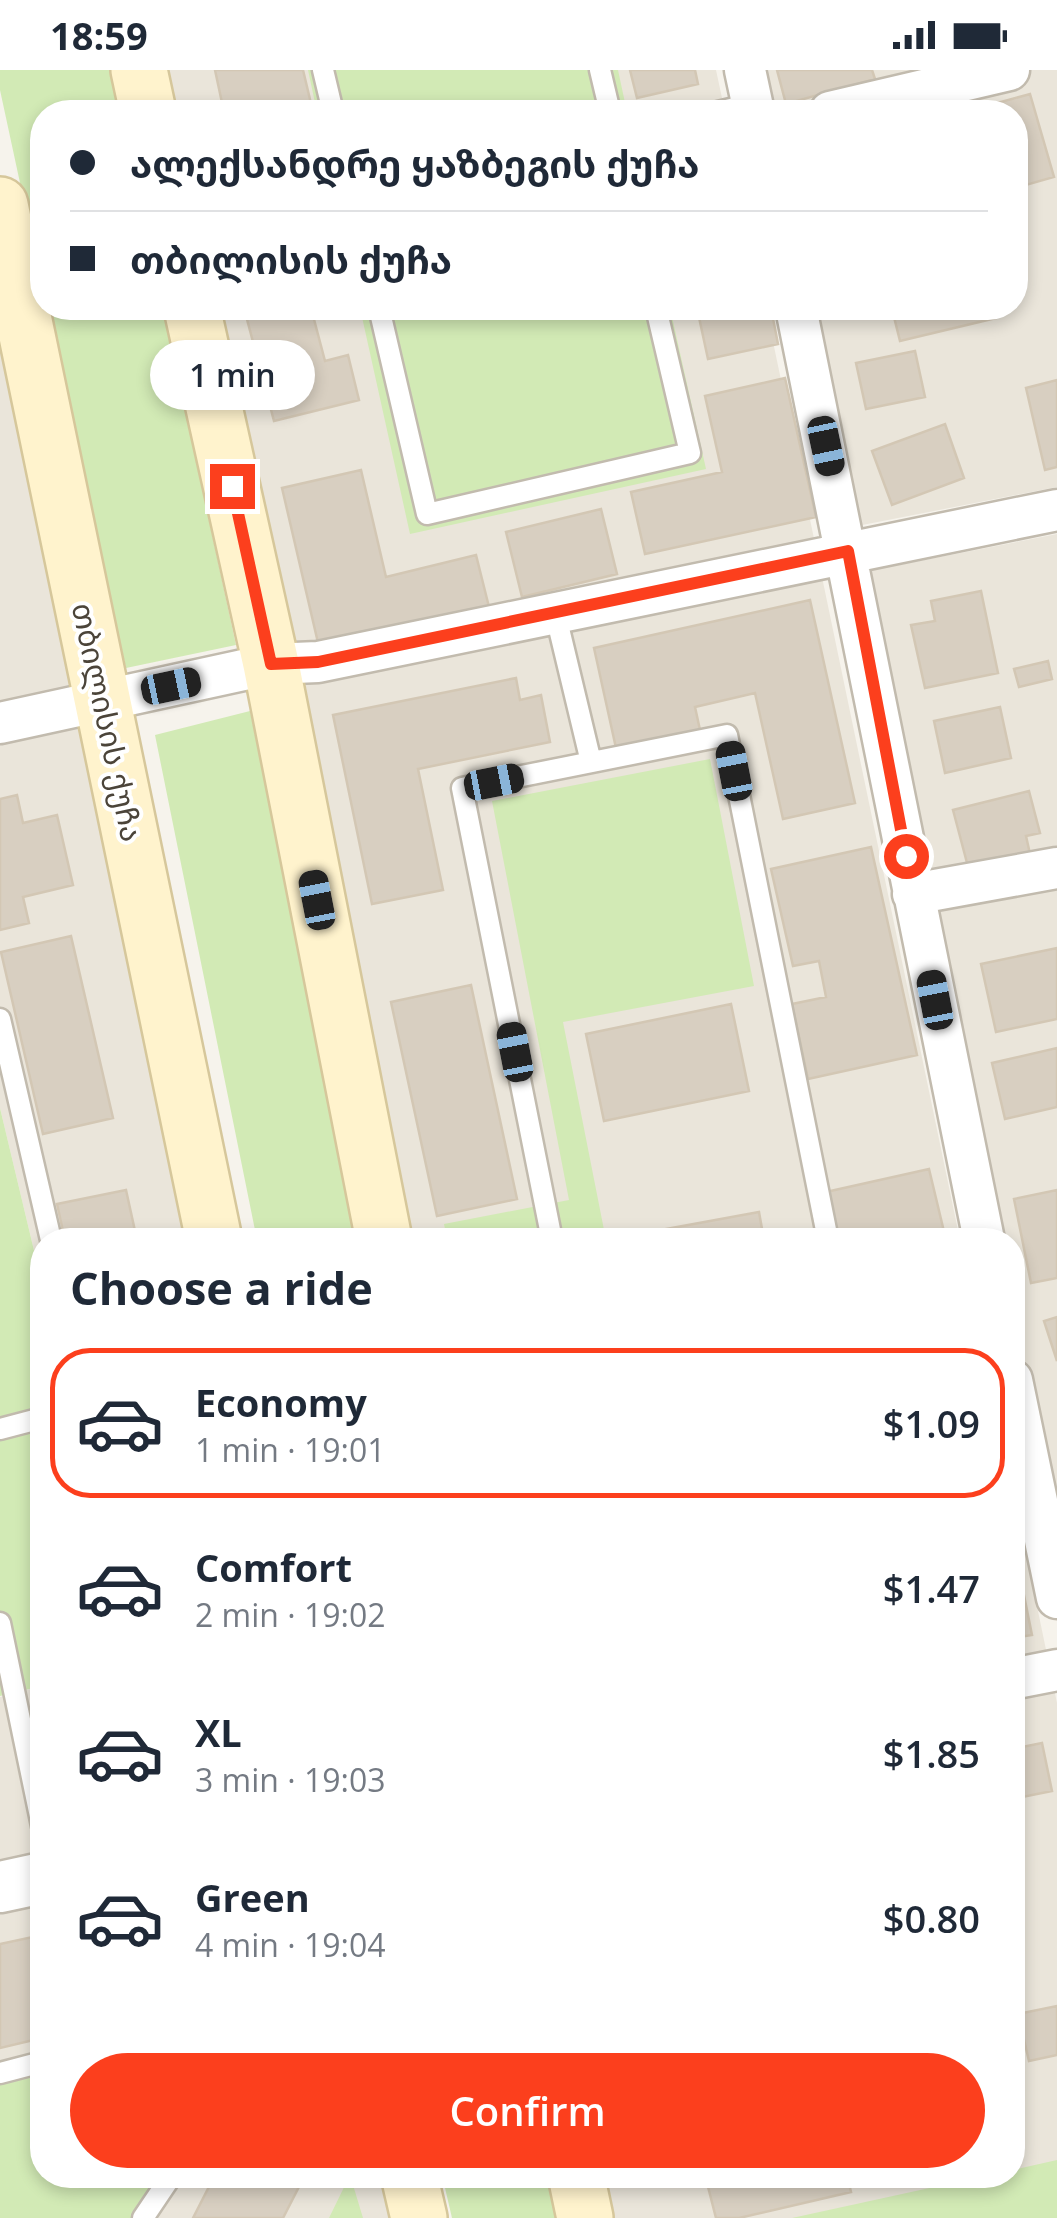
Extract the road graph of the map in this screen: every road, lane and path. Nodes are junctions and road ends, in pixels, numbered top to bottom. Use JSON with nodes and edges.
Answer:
{"nodes":[{"id":1,"x":139,"y":70,"type":"edge"},
{"id":2,"x":323,"y":70,"type":"edge"},
{"id":3,"x":600,"y":70,"type":"edge"},
{"id":4,"x":1009,"y":70,"type":"edge"},
{"id":5,"x":145,"y":100,"type":"edge"},
{"id":6,"x":330,"y":100,"type":"edge"},
{"id":7,"x":607,"y":100,"type":"edge"},
{"id":8,"x":881,"y":100,"type":"edge"},
{"id":9,"x":0,"y":205,"type":"edge"},
{"id":10,"x":12,"y":319,"type":"edge"},
{"id":11,"x":195,"y":320,"type":"edge"},
{"id":12,"x":382,"y":320,"type":"edge"},
{"id":13,"x":659,"y":320,"type":"edge"},
{"id":14,"x":799,"y":320,"type":"edge"},
{"id":15,"x":1057,"y":510,"type":"edge"},
{"id":16,"x":848,"y":551,"type":"junction"},
{"id":17,"x":555,"y":612,"type":"junction"},
{"id":18,"x":271,"y":664,"type":"junction"},
{"id":19,"x":104,"y":700,"type":"junction"},
{"id":20,"x":0,"y":723,"type":"edge"},
{"id":21,"x":591,"y":762,"type":"junction"},
{"id":22,"x":1057,"y":868,"type":"edge"},
{"id":23,"x":914,"y":894,"type":"junction"},
{"id":24,"x":0,"y":1019,"type":"edge"},
{"id":25,"x":48,"y":1228,"type":"edge"},
{"id":26,"x":212,"y":1228,"type":"edge"},
{"id":27,"x":382,"y":1228,"type":"edge"},
{"id":28,"x":550,"y":1228,"type":"edge"},
{"id":29,"x":826,"y":1228,"type":"edge"},
{"id":30,"x":982,"y":1228,"type":"edge"},
{"id":31,"x":30,"y":1421,"type":"edge"},
{"id":32,"x":0,"y":1429,"type":"edge"},
{"id":33,"x":1025,"y":1443,"type":"edge"},
{"id":34,"x":1057,"y":1598,"type":"edge"},
{"id":35,"x":0,"y":1624,"type":"edge"},
{"id":36,"x":1057,"y":1670,"type":"edge"},
{"id":37,"x":1025,"y":1676,"type":"edge"},
{"id":38,"x":30,"y":1768,"type":"edge"},
{"id":39,"x":30,"y":1881,"type":"edge"},
{"id":40,"x":0,"y":1887,"type":"edge"},
{"id":41,"x":30,"y":2065,"type":"edge"},
{"id":42,"x":0,"y":2072,"type":"edge"},
{"id":43,"x":163,"y":2188,"type":"edge"},
{"id":44,"x":412,"y":2188,"type":"edge"},
{"id":45,"x":579,"y":2188,"type":"edge"},
{"id":46,"x":143,"y":2218,"type":"edge"},
{"id":47,"x":418,"y":2218,"type":"edge"},
{"id":48,"x":585,"y":2218,"type":"edge"}],
"edges":[{"from":1,"to":5,"type":"main road"},
{"from":2,"to":6,"type":"lane"},
{"from":3,"to":7,"type":"lane"},
{"from":4,"to":8,"type":"street"},
{"from":9,"to":10,"type":"main road","name":"თბილისის ქუჩა"},
{"from":10,"to":19,"type":"main road","name":"თბილისის ქუჩა"},
{"from":11,"to":18,"type":"main road"},
{"from":12,"to":13,"type":"lane"},
{"from":14,"to":16,"type":"street"},
{"from":15,"to":16,"type":"street"},
{"from":16,"to":17,"type":"street"},
{"from":16,"to":23,"type":"street"},
{"from":17,"to":18,"type":"street"},
{"from":17,"to":21,"type":"lane"},
{"from":18,"to":19,"type":"street"},
{"from":18,"to":27,"type":"main road"},
{"from":19,"to":20,"type":"street"},
{"from":19,"to":26,"type":"main road","name":"თბილისის ქუჩა"},
{"from":21,"to":28,"type":"lane"},
{"from":21,"to":29,"type":"lane"},
{"from":22,"to":23,"type":"street"},
{"from":23,"to":30,"type":"street"},
{"from":24,"to":25,"type":"lane"},
{"from":31,"to":32,"type":"lane"},
{"from":33,"to":34,"type":"street"},
{"from":35,"to":38,"type":"lane"},
{"from":36,"to":37,"type":"street"},
{"from":39,"to":40,"type":"street"},
{"from":41,"to":42,"type":"lane"},
{"from":43,"to":46,"type":"lane"},
{"from":44,"to":47,"type":"main road"},
{"from":45,"to":48,"type":"main road"}]}
